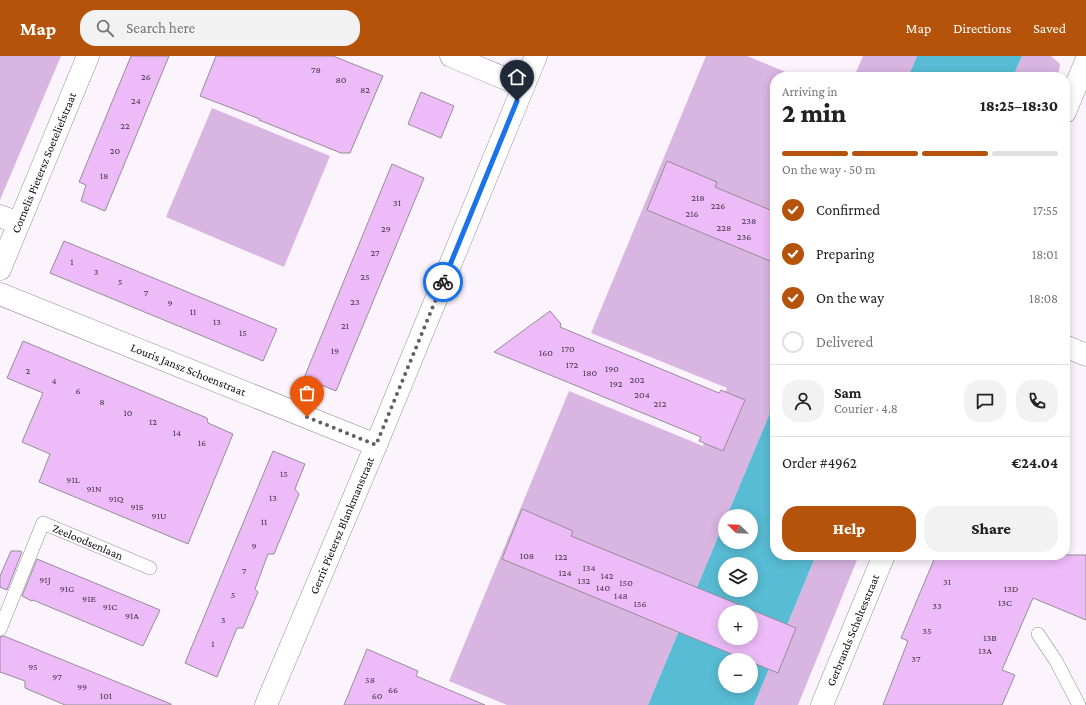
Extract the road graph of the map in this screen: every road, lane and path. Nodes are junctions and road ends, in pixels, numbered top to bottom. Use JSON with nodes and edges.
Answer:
{"nodes":[{"id":1,"x":88,"y":56,"type":"edge"},
{"id":2,"x":450,"y":56,"type":"edge"},
{"id":3,"x":536,"y":56,"type":"edge"},
{"id":4,"x":1086,"y":61,"type":"edge"},
{"id":5,"x":524,"y":86,"type":"junction"},
{"id":6,"x":1070,"y":100,"type":"edge"},
{"id":7,"x":10,"y":219,"type":"edge"},
{"id":8,"x":0,"y":270,"type":"edge"},
{"id":9,"x":0,"y":294,"type":"edge"},
{"id":10,"x":1070,"y":348,"type":"edge"},
{"id":11,"x":1086,"y":355,"type":"edge"},
{"id":12,"x":376,"y":445,"type":"junction"},
{"id":13,"x":882,"y":560,"type":"edge"},
{"id":14,"x":150,"y":568,"type":"dead end"},
{"id":15,"x":0,"y":628,"type":"edge"},
{"id":16,"x":1038,"y":634,"type":"dead end"},
{"id":17,"x":266,"y":705,"type":"edge"},
{"id":18,"x":822,"y":705,"type":"edge"},
{"id":19,"x":1079,"y":705,"type":"edge"}],
"edges":[{"from":1,"to":7,"type":"street","name":"Cornelis Pietersz Soeteliefstraat"},
{"from":2,"to":5,"type":"street"},
{"from":3,"to":5,"type":"street","name":"Gerrit Pietersz Blankmanstraat"},
{"from":4,"to":6,"type":"street"},
{"from":5,"to":12,"type":"street","name":"Gerrit Pietersz Blankmanstraat"},
{"from":7,"to":8,"type":"street","name":"Cornelis Pietersz Soeteliefstraat"},
{"from":9,"to":12,"type":"street","name":"Louris Jansz Schoenstraat"},
{"from":10,"to":11,"type":"street"},
{"from":12,"to":17,"type":"street","name":"Gerrit Pietersz Blankmanstraat"},
{"from":13,"to":18,"type":"street","name":"Gerbrands Scheltesstraat"},
{"from":14,"to":15,"type":"lane","name":"Zeeloodsenlaan"},
{"from":16,"to":19,"type":"lane"}]}
